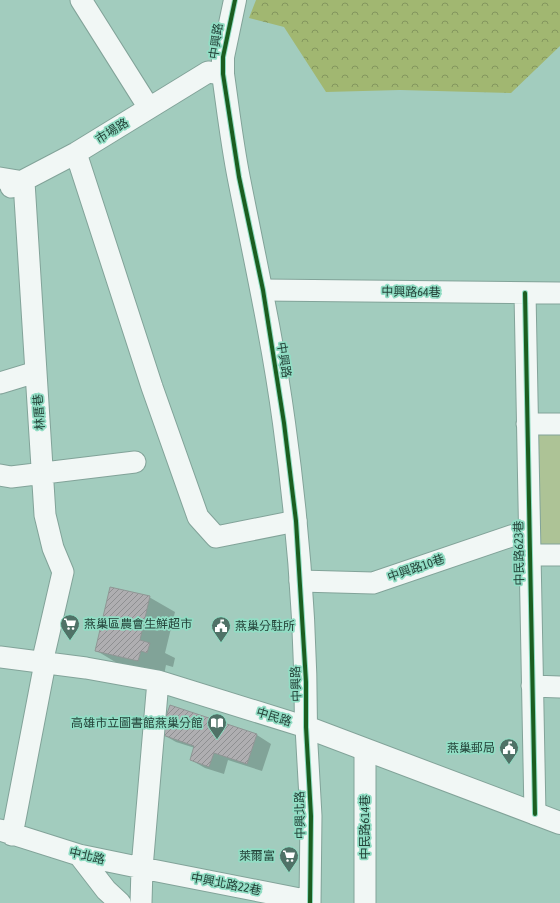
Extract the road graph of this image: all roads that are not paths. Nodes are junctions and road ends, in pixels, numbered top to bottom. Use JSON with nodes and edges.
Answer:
{"nodes":[{"id":1,"x":81,"y":0,"type":"edge"},
{"id":2,"x":235,"y":0,"type":"edge"},
{"id":3,"x":223,"y":74,"type":"junction"},
{"id":4,"x":149,"y":108,"type":"junction"},
{"id":5,"x":76,"y":153,"type":"junction"},
{"id":6,"x":0,"y":178,"type":"edge"},
{"id":7,"x":24,"y":182,"type":"junction"},
{"id":8,"x":0,"y":190,"type":"edge"},
{"id":9,"x":263,"y":290,"type":"junction"},
{"id":10,"x":525,"y":293,"type":"junction"},
{"id":11,"x":560,"y":293,"type":"edge"},
{"id":12,"x":36,"y":372,"type":"junction"},
{"id":13,"x":0,"y":383,"type":"edge"},
{"id":14,"x":527,"y":424,"type":"junction"},
{"id":15,"x":560,"y":424,"type":"edge"},
{"id":16,"x":135,"y":462,"type":"dead end"},
{"id":17,"x":42,"y":473,"type":"junction"},
{"id":18,"x":0,"y":474,"type":"edge"},
{"id":19,"x":296,"y":521,"type":"junction"},
{"id":20,"x":528,"y":530,"type":"junction"},
{"id":21,"x":529,"y":555,"type":"junction"},
{"id":22,"x":560,"y":555,"type":"edge"},
{"id":23,"x":300,"y":581,"type":"junction"},
{"id":24,"x":0,"y":657,"type":"edge"},
{"id":25,"x":44,"y":663,"type":"junction"},
{"id":26,"x":158,"y":681,"type":"junction"},
{"id":27,"x":532,"y":686,"type":"junction"},
{"id":28,"x":560,"y":687,"type":"edge"},
{"id":29,"x":306,"y":727,"type":"junction"},
{"id":30,"x":365,"y":750,"type":"junction"},
{"id":31,"x":535,"y":814,"type":"junction"},
{"id":32,"x":560,"y":823,"type":"edge"},
{"id":33,"x":6,"y":832,"type":"edge"},
{"id":34,"x":79,"y":855,"type":"junction"},
{"id":35,"x":142,"y":868,"type":"junction"},
{"id":36,"x":310,"y":902,"type":"edge"},
{"id":37,"x":120,"y":903,"type":"edge"},
{"id":38,"x":141,"y":903,"type":"edge"},
{"id":39,"x":365,"y":903,"type":"edge"}],
"edges":[{"from":1,"to":4,"type":"street"},
{"from":2,"to":3,"type":"main road","name":"中興路"},
{"from":3,"to":4,"type":"street","name":"市場路"},
{"from":3,"to":9,"type":"main road","name":"中興路"},
{"from":4,"to":5,"type":"street","name":"市場路"},
{"from":5,"to":7,"type":"street","name":"市場路"},
{"from":5,"to":19,"type":"street"},
{"from":6,"to":7,"type":"street"},
{"from":7,"to":8,"type":"street","name":"市場路"},
{"from":7,"to":12,"type":"street","name":"林厝巷"},
{"from":9,"to":10,"type":"street","name":"中興路64巷"},
{"from":9,"to":19,"type":"main road","name":"中興路"},
{"from":10,"to":11,"type":"street","name":"中興路64巷"},
{"from":10,"to":14,"type":"street","name":"中民路623巷"},
{"from":12,"to":13,"type":"street"},
{"from":12,"to":17,"type":"street","name":"林厝巷"},
{"from":14,"to":15,"type":"street"},
{"from":14,"to":20,"type":"street","name":"中民路623巷"},
{"from":16,"to":17,"type":"street"},
{"from":17,"to":18,"type":"street"},
{"from":17,"to":25,"type":"street","name":"林厝巷"},
{"from":19,"to":23,"type":"main road","name":"中興路"},
{"from":20,"to":21,"type":"street","name":"中民路623巷"},
{"from":20,"to":23,"type":"street","name":"中興路10巷"},
{"from":21,"to":22,"type":"street"},
{"from":21,"to":27,"type":"street","name":"中民路623巷"},
{"from":23,"to":29,"type":"main road","name":"中興路"},
{"from":24,"to":25,"type":"street","name":"中民路"},
{"from":25,"to":26,"type":"street","name":"中民路"},
{"from":25,"to":33,"type":"street","name":"林厝巷"},
{"from":26,"to":29,"type":"street","name":"中民路"},
{"from":26,"to":35,"type":"street"},
{"from":27,"to":28,"type":"street"},
{"from":27,"to":31,"type":"street","name":"中民路623巷"},
{"from":29,"to":30,"type":"main road","name":"中民路"},
{"from":29,"to":36,"type":"street","name":"中興北路"},
{"from":30,"to":31,"type":"main road","name":"中民路"},
{"from":30,"to":39,"type":"street","name":"中民路614巷"},
{"from":31,"to":32,"type":"main road","name":"中民路"},
{"from":33,"to":34,"type":"street","name":"中北路"},
{"from":34,"to":35,"type":"street","name":"中北路"},
{"from":34,"to":37,"type":"street"},
{"from":35,"to":36,"type":"street","name":"中興北路22巷"},
{"from":35,"to":38,"type":"street"}]}
